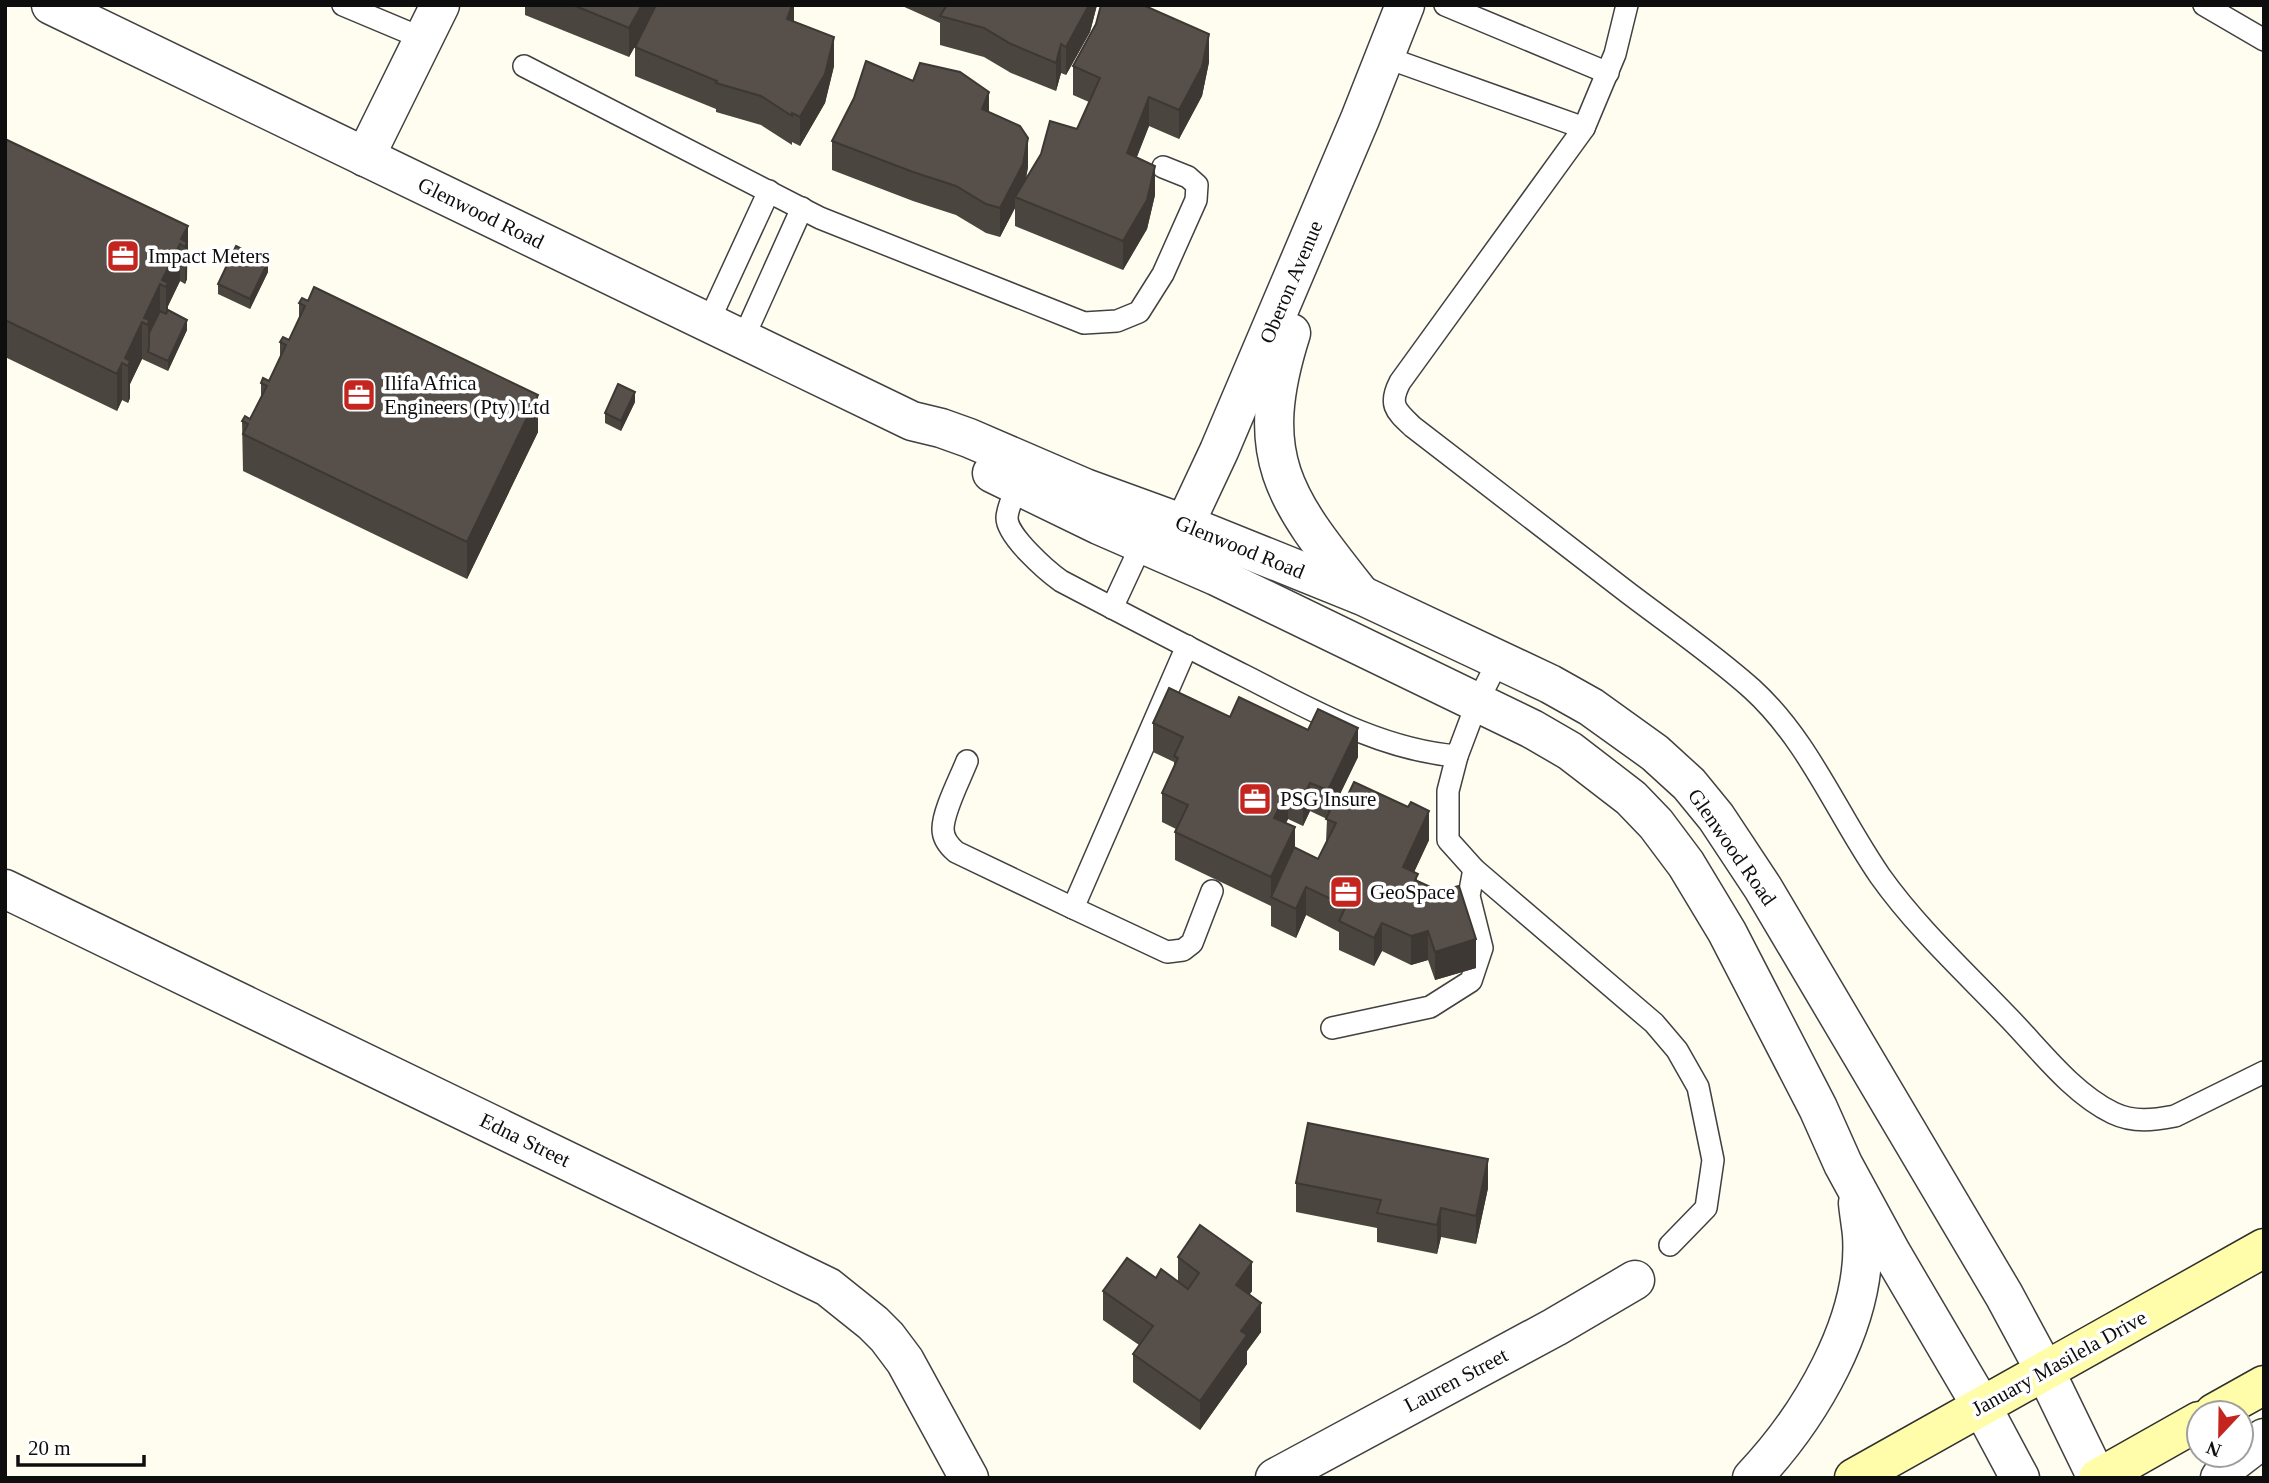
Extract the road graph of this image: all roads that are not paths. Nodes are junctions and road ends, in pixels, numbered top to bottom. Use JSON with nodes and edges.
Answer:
{"nodes":[{"id":1,"x":51,"y":5,"type":"edge"},
{"id":2,"x":343,"y":5,"type":"edge"},
{"id":3,"x":440,"y":5,"type":"edge"},
{"id":4,"x":1405,"y":5,"type":"edge"},
{"id":5,"x":1446,"y":5,"type":"edge"},
{"id":6,"x":1626,"y":5,"type":"edge"},
{"id":7,"x":2204,"y":5,"type":"edge"},
{"id":8,"x":424,"y":39,"type":"junction"},
{"id":9,"x":2264,"y":40,"type":"edge"},
{"id":10,"x":1385,"y":57,"type":"junction"},
{"id":11,"x":524,"y":66,"type":"dead end"},
{"id":12,"x":1608,"y":73,"type":"junction"},
{"id":13,"x":1360,"y":119,"type":"junction"},
{"id":14,"x":1584,"y":128,"type":"junction"},
{"id":15,"x":365,"y":157,"type":"junction"},
{"id":16,"x":1163,"y":167,"type":"dead end"},
{"id":17,"x":769,"y":191,"type":"junction"},
{"id":18,"x":802,"y":208,"type":"junction"},
{"id":19,"x":708,"y":323,"type":"junction"},
{"id":20,"x":743,"y":340,"type":"junction"},
{"id":21,"x":912,"y":421,"type":"junction"},
{"id":22,"x":1017,"y":486,"type":"junction"},
{"id":23,"x":1163,"y":534,"type":"junction"},
{"id":24,"x":1363,"y":596,"type":"junction"},
{"id":25,"x":1112,"y":608,"type":"junction"},
{"id":26,"x":1186,"y":646,"type":"junction"},
{"id":27,"x":1499,"y":659,"type":"junction"},
{"id":28,"x":1477,"y":703,"type":"junction"},
{"id":29,"x":1457,"y":756,"type":"junction"},
{"id":30,"x":967,"y":761,"type":"dead end"},
{"id":31,"x":1474,"y":869,"type":"junction"},
{"id":32,"x":5,"y":889,"type":"edge"},
{"id":33,"x":1212,"y":891,"type":"dead end"},
{"id":34,"x":1073,"y":908,"type":"junction"},
{"id":35,"x":1332,"y":1028,"type":"dead end"},
{"id":36,"x":2264,"y":1072,"type":"edge"},
{"id":37,"x":1856,"y":1186,"type":"junction"},
{"id":38,"x":1670,"y":1245,"type":"dead end"},
{"id":39,"x":2264,"y":1248,"type":"edge"},
{"id":40,"x":1635,"y":1280,"type":"dead end"},
{"id":41,"x":2045,"y":1371,"type":"junction"},
{"id":42,"x":2264,"y":1385,"type":"edge"},
{"id":43,"x":2239,"y":1399,"type":"edge"},
{"id":44,"x":1982,"y":1407,"type":"junction"},
{"id":45,"x":2185,"y":1430,"type":"edge"},
{"id":46,"x":2264,"y":1438,"type":"edge"},
{"id":47,"x":969,"y":1478,"type":"edge"},
{"id":48,"x":1275,"y":1478,"type":"edge"},
{"id":49,"x":1752,"y":1478,"type":"edge"},
{"id":50,"x":1854,"y":1478,"type":"edge"},
{"id":51,"x":2020,"y":1478,"type":"edge"},
{"id":52,"x":2098,"y":1478,"type":"edge"},
{"id":53,"x":2220,"y":1478,"type":"edge"}],
"edges":[{"from":1,"to":15,"type":"street","name":"Glenwood Road"},
{"from":2,"to":8,"type":"lane"},
{"from":3,"to":8,"type":"street"},
{"from":4,"to":10,"type":"street","name":"Oberon Avenue"},
{"from":5,"to":12,"type":"lane"},
{"from":6,"to":12,"type":"lane"},
{"from":7,"to":9,"type":"lane"},
{"from":8,"to":15,"type":"street"},
{"from":10,"to":13,"type":"street","name":"Oberon Avenue"},
{"from":10,"to":14,"type":"lane"},
{"from":11,"to":17,"type":"lane"},
{"from":12,"to":14,"type":"lane"},
{"from":13,"to":23,"type":"street","name":"Oberon Avenue"},
{"from":13,"to":24,"type":"street"},
{"from":14,"to":36,"type":"lane"},
{"from":15,"to":19,"type":"street","name":"Glenwood Road"},
{"from":16,"to":18,"type":"lane"},
{"from":17,"to":18,"type":"lane"},
{"from":17,"to":19,"type":"lane"},
{"from":18,"to":20,"type":"lane"},
{"from":19,"to":20,"type":"street","name":"Glenwood Road"},
{"from":20,"to":21,"type":"street","name":"Glenwood Road"},
{"from":21,"to":22,"type":"street","name":"Glenwood Road"},
{"from":21,"to":23,"type":"street","name":"Glenwood Road"},
{"from":22,"to":23,"type":"street","name":"Glenwood Road"},
{"from":22,"to":25,"type":"lane"},
{"from":23,"to":24,"type":"street","name":"Glenwood Road"},
{"from":23,"to":25,"type":"lane"},
{"from":23,"to":28,"type":"street","name":"Glenwood Road"},
{"from":24,"to":27,"type":"street","name":"Glenwood Road"},
{"from":25,"to":26,"type":"lane"},
{"from":26,"to":29,"type":"lane"},
{"from":26,"to":34,"type":"lane"},
{"from":27,"to":28,"type":"lane"},
{"from":27,"to":41,"type":"street","name":"Glenwood Road"},
{"from":28,"to":29,"type":"lane"},
{"from":28,"to":37,"type":"street","name":"Glenwood Road"},
{"from":29,"to":31,"type":"lane"},
{"from":30,"to":34,"type":"lane"},
{"from":31,"to":35,"type":"lane"},
{"from":31,"to":38,"type":"lane"},
{"from":32,"to":47,"type":"street","name":"Edna Street"},
{"from":33,"to":34,"type":"lane"},
{"from":37,"to":44,"type":"street","name":"Glenwood Road"},
{"from":37,"to":49,"type":"street"},
{"from":39,"to":41,"type":"main road","name":"January Masilela Drive"},
{"from":40,"to":48,"type":"street","name":"Lauren Street"},
{"from":41,"to":44,"type":"main road","name":"January Masilela Drive"},
{"from":41,"to":52,"type":"street","name":"Glenwood Road"},
{"from":42,"to":43,"type":"main road"},
{"from":44,"to":50,"type":"main road","name":"January Masilela Drive"},
{"from":44,"to":51,"type":"street","name":"Glenwood Road"},
{"from":45,"to":52,"type":"main road"},
{"from":46,"to":53,"type":"street"}]}
